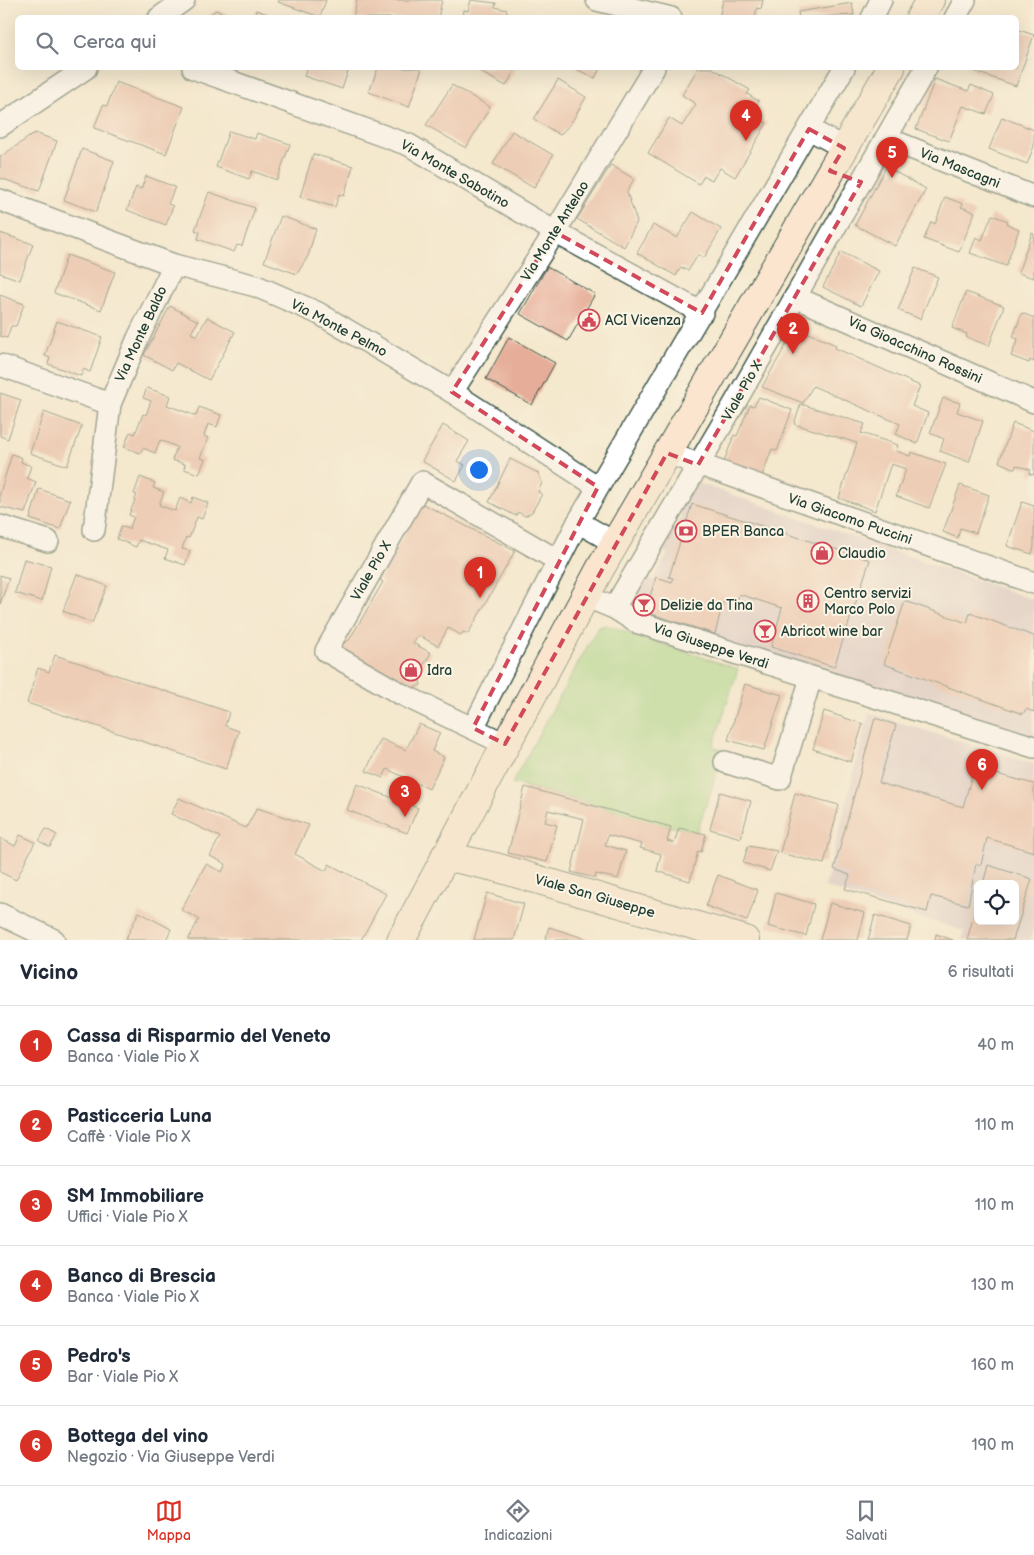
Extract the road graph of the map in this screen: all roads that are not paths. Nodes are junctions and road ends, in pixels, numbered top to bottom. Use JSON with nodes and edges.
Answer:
{"nodes":[{"id":1,"x":184,"y":0,"type":"edge"},
{"id":2,"x":597,"y":0,"type":"edge"},
{"id":3,"x":881,"y":0,"type":"edge"},
{"id":4,"x":965,"y":0,"type":"edge"},
{"id":5,"x":163,"y":15,"type":"edge"},
{"id":6,"x":658,"y":15,"type":"edge"},
{"id":7,"x":874,"y":15,"type":"edge"},
{"id":8,"x":957,"y":15,"type":"edge"},
{"id":9,"x":83,"y":70,"type":"edge"},
{"id":10,"x":199,"y":70,"type":"edge"},
{"id":11,"x":653,"y":70,"type":"edge"},
{"id":12,"x":843,"y":70,"type":"edge"},
{"id":13,"x":889,"y":70,"type":"edge"},
{"id":14,"x":925,"y":70,"type":"edge"},
{"id":15,"x":0,"y":126,"type":"edge"},
{"id":16,"x":809,"y":129,"type":"junction"},
{"id":17,"x":886,"y":138,"type":"junction"},
{"id":18,"x":837,"y":159,"type":"junction"},
{"id":19,"x":861,"y":182,"type":"junction"},
{"id":20,"x":1034,"y":197,"type":"edge"},
{"id":21,"x":0,"y":200,"type":"edge"},
{"id":22,"x":555,"y":232,"type":"junction"},
{"id":23,"x":174,"y":265,"type":"junction"},
{"id":24,"x":795,"y":297,"type":"junction"},
{"id":25,"x":702,"y":313,"type":"junction"},
{"id":26,"x":0,"y":366,"type":"edge"},
{"id":27,"x":452,"y":392,"type":"junction"},
{"id":28,"x":1034,"y":402,"type":"edge"},
{"id":29,"x":110,"y":404,"type":"junction"},
{"id":30,"x":666,"y":453,"type":"junction"},
{"id":31,"x":698,"y":465,"type":"junction"},
{"id":32,"x":598,"y":488,"type":"junction"},
{"id":33,"x":578,"y":522,"type":"junction"},
{"id":34,"x":0,"y":526,"type":"edge"},
{"id":35,"x":94,"y":530,"type":"dead end"},
{"id":36,"x":48,"y":541,"type":"dead end"},
{"id":37,"x":614,"y":543,"type":"junction"},
{"id":38,"x":557,"y":560,"type":"junction"},
{"id":39,"x":600,"y":569,"type":"junction"},
{"id":40,"x":637,"y":570,"type":"junction"},
{"id":41,"x":1034,"y":583,"type":"edge"},
{"id":42,"x":598,"y":602,"type":"junction"},
{"id":43,"x":811,"y":678,"type":"junction"},
{"id":44,"x":474,"y":728,"type":"junction"},
{"id":45,"x":505,"y":744,"type":"junction"},
{"id":46,"x":1034,"y":747,"type":"edge"},
{"id":47,"x":725,"y":762,"type":"dead end"},
{"id":48,"x":445,"y":856,"type":"junction"},
{"id":49,"x":0,"y":914,"type":"edge"},
{"id":50,"x":54,"y":940,"type":"edge"},
{"id":51,"x":401,"y":940,"type":"edge"},
{"id":52,"x":744,"y":940,"type":"edge"}],
"edges":[{"from":1,"to":5,"type":"street"},
{"from":2,"to":6,"type":"street"},
{"from":3,"to":7,"type":"street"},
{"from":4,"to":8,"type":"street"},
{"from":9,"to":15,"type":"street"},
{"from":10,"to":22,"type":"street","name":"Via Monte Sabotino"},
{"from":11,"to":22,"type":"street","name":"Via Monte Antelao"},
{"from":12,"to":16,"type":"street"},
{"from":13,"to":18,"type":"main road","name":"Viale Pio X"},
{"from":14,"to":17,"type":"street","name":"Viale Pio X"},
{"from":16,"to":18,"type":"street"},
{"from":16,"to":25,"type":"street"},
{"from":17,"to":19,"type":"street","name":"Viale Pio X"},
{"from":17,"to":20,"type":"street","name":"Via Mascagni"},
{"from":18,"to":19,"type":"street"},
{"from":18,"to":30,"type":"main road","name":"Viale Pio X"},
{"from":19,"to":24,"type":"street","name":"Viale Pio X"},
{"from":21,"to":23,"type":"street","name":"Via Monte Pelmo"},
{"from":22,"to":25,"type":"street","name":"Via Monte Sabotino"},
{"from":22,"to":27,"type":"street","name":"Via Monte Antelao"},
{"from":23,"to":27,"type":"street","name":"Via Monte Pelmo"},
{"from":23,"to":29,"type":"street","name":"Via Monte Baldo"},
{"from":24,"to":28,"type":"street","name":"Via Gioacchino Rossini"},
{"from":24,"to":31,"type":"street","name":"Viale Pio X"},
{"from":25,"to":32,"type":"street"},
{"from":26,"to":29,"type":"street"},
{"from":27,"to":32,"type":"street","name":"Via Monte Pelmo"},
{"from":29,"to":35,"type":"street","name":"Via Monte Baldo"},
{"from":30,"to":31,"type":"street","name":"Via Giacomo Puccini"},
{"from":30,"to":37,"type":"main road","name":"Viale Pio X"},
{"from":31,"to":40,"type":"street","name":"Viale Pio X"},
{"from":31,"to":41,"type":"street","name":"Via Giacomo Puccini"},
{"from":32,"to":33,"type":"street"},
{"from":33,"to":37,"type":"street"},
{"from":33,"to":38,"type":"street"},
{"from":34,"to":36,"type":"street"},
{"from":37,"to":39,"type":"main road","name":"Viale Pio X"},
{"from":38,"to":44,"type":"street"},
{"from":38,"to":44,"type":"street","name":"Viale Pio X"},
{"from":39,"to":40,"type":"street"},
{"from":39,"to":42,"type":"main road","name":"Viale Pio X"},
{"from":40,"to":42,"type":"street","name":"Viale Pio X"},
{"from":42,"to":43,"type":"street","name":"Via Giuseppe Verdi"},
{"from":42,"to":45,"type":"main road","name":"Viale Pio X"},
{"from":43,"to":46,"type":"street","name":"Via Giuseppe Verdi"},
{"from":43,"to":47,"type":"street"},
{"from":44,"to":45,"type":"street","name":"Viale Pio X"},
{"from":45,"to":48,"type":"main road","name":"Viale Pio X"},
{"from":48,"to":51,"type":"main road","name":"Viale Pio X"},
{"from":48,"to":52,"type":"main road","name":"Viale San Giuseppe"},
{"from":49,"to":50,"type":"street"}]}
